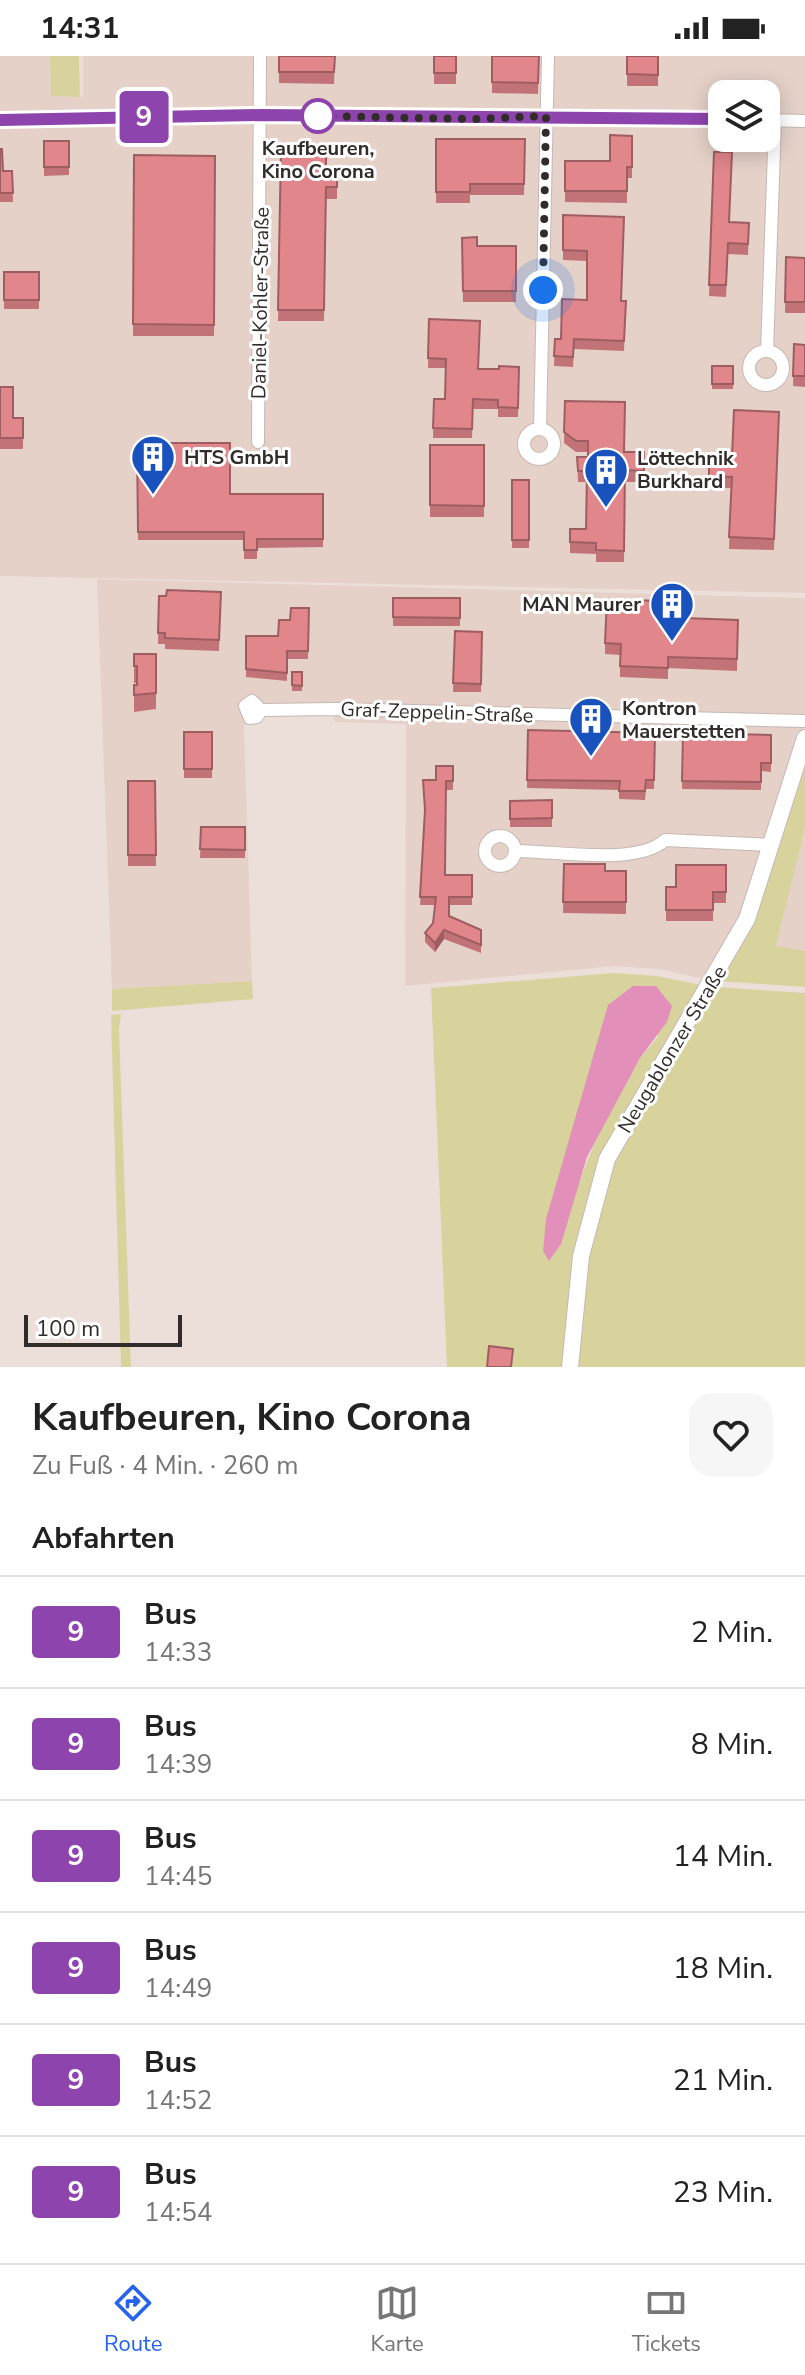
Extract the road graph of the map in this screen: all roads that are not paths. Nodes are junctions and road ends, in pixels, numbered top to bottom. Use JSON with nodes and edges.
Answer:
{"nodes":[{"id":1,"x":260,"y":56,"type":"edge"},
{"id":2,"x":548,"y":56,"type":"edge"},
{"id":3,"x":261,"y":115,"type":"junction"},
{"id":4,"x":546,"y":116,"type":"junction"},
{"id":5,"x":708,"y":119,"type":"edge"},
{"id":6,"x":0,"y":120,"type":"edge"},
{"id":7,"x":780,"y":120,"type":"edge"},
{"id":8,"x":805,"y":121,"type":"edge"},
{"id":9,"x":770,"y":152,"type":"edge"},
{"id":10,"x":767,"y":351,"type":"dead end"},
{"id":11,"x":540,"y":429,"type":"dead end"},
{"id":12,"x":258,"y":442,"type":"dead end"},
{"id":13,"x":261,"y":710,"type":"dead end"},
{"id":14,"x":805,"y":721,"type":"edge"},
{"id":15,"x":805,"y":738,"type":"edge"},
{"id":16,"x":772,"y":845,"type":"junction"},
{"id":17,"x":515,"y":851,"type":"dead end"},
{"id":18,"x":570,"y":1367,"type":"edge"}],
"edges":[{"from":1,"to":3,"type":"street","name":"Daniel-Kohler-Straße"},
{"from":2,"to":4,"type":"street"},
{"from":3,"to":4,"type":"street"},
{"from":3,"to":6,"type":"street"},
{"from":3,"to":12,"type":"street","name":"Daniel-Kohler-Straße"},
{"from":4,"to":5,"type":"street"},
{"from":4,"to":11,"type":"street"},
{"from":7,"to":8,"type":"street"},
{"from":9,"to":10,"type":"street"},
{"from":13,"to":14,"type":"street","name":"Graf-Zeppelin-Straße"},
{"from":15,"to":16,"type":"street","name":"Neugablonzer Straße"},
{"from":16,"to":17,"type":"street"},
{"from":16,"to":18,"type":"street","name":"Neugablonzer Straße"}]}
